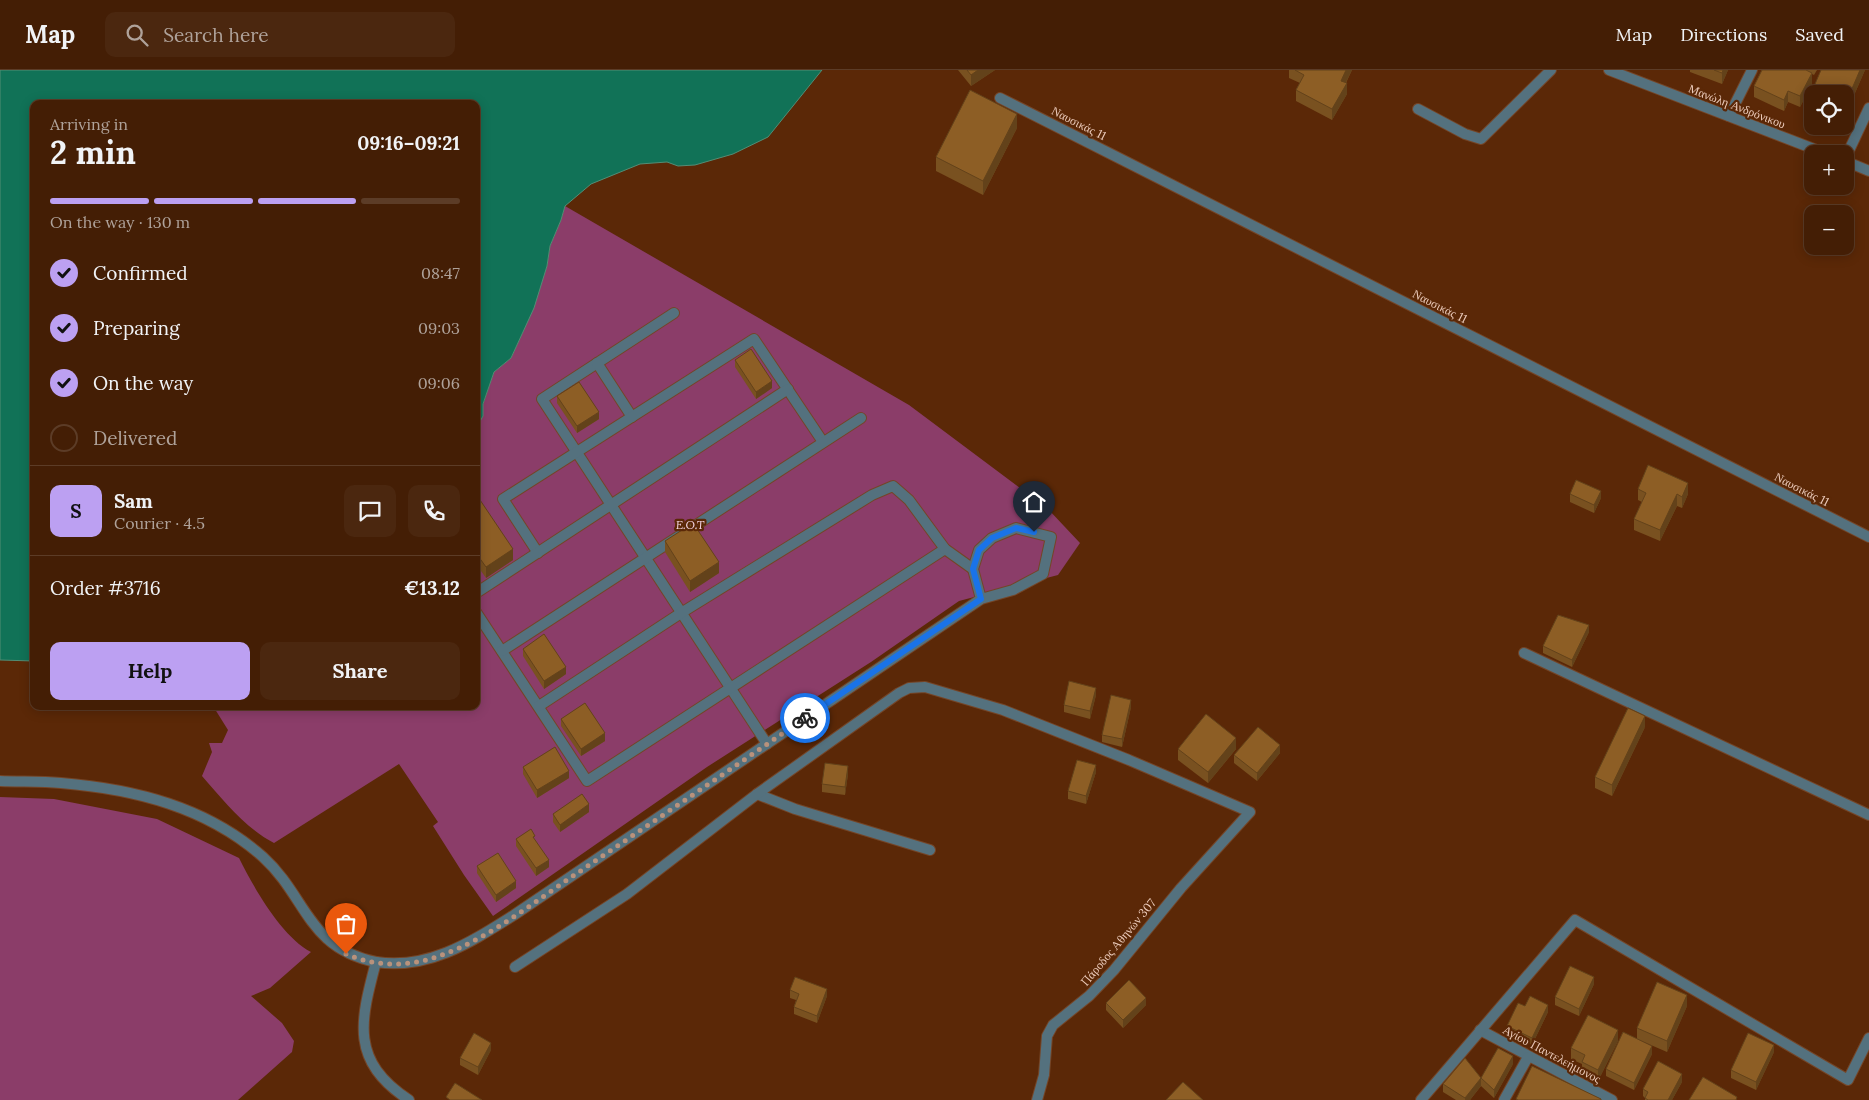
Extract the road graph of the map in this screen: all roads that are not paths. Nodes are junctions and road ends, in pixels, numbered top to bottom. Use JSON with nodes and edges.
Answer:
{"nodes":[{"id":1,"x":1550,"y":70,"type":"edge"},
{"id":2,"x":1610,"y":70,"type":"edge"},
{"id":3,"x":1752,"y":70,"type":"edge"},
{"id":4,"x":1000,"y":98,"type":"dead end"},
{"id":5,"x":1869,"y":108,"type":"edge"},
{"id":6,"x":1418,"y":109,"type":"dead end"},
{"id":7,"x":1729,"y":116,"type":"junction"},
{"id":8,"x":1804,"y":145,"type":"edge"},
{"id":9,"x":1852,"y":145,"type":"edge"},
{"id":10,"x":1854,"y":164,"type":"edge"},
{"id":11,"x":1869,"y":171,"type":"edge"},
{"id":12,"x":674,"y":313,"type":"dead end"},
{"id":13,"x":597,"y":363,"type":"junction"},
{"id":14,"x":788,"y":389,"type":"junction"},
{"id":15,"x":632,"y":417,"type":"junction"},
{"id":16,"x":861,"y":418,"type":"dead end"},
{"id":17,"x":823,"y":442,"type":"junction"},
{"id":18,"x":577,"y":452,"type":"junction"},
{"id":19,"x":611,"y":505,"type":"junction"},
{"id":20,"x":1869,"y":536,"type":"edge"},
{"id":21,"x":945,"y":549,"type":"junction"},
{"id":22,"x":538,"y":553,"type":"junction"},
{"id":23,"x":646,"y":558,"type":"junction"},
{"id":24,"x":973,"y":569,"type":"junction"},
{"id":25,"x":480,"y":591,"type":"edge"},
{"id":26,"x":981,"y":599,"type":"junction"},
{"id":27,"x":681,"y":613,"type":"junction"},
{"id":28,"x":480,"y":618,"type":"edge"},
{"id":29,"x":502,"y":651,"type":"junction"},
{"id":30,"x":1524,"y":653,"type":"dead end"},
{"id":31,"x":730,"y":688,"type":"junction"},
{"id":32,"x":539,"y":706,"type":"junction"},
{"id":33,"x":767,"y":744,"type":"junction"},
{"id":34,"x":0,"y":781,"type":"edge"},
{"id":35,"x":757,"y":794,"type":"junction"},
{"id":36,"x":1869,"y":815,"type":"edge"},
{"id":37,"x":930,"y":850,"type":"dead end"},
{"id":38,"x":376,"y":962,"type":"junction"},
{"id":39,"x":515,"y":967,"type":"dead end"},
{"id":40,"x":1480,"y":1030,"type":"junction"},
{"id":41,"x":1869,"y":1038,"type":"edge"},
{"id":42,"x":1528,"y":1057,"type":"junction"},
{"id":43,"x":409,"y":1100,"type":"edge"},
{"id":44,"x":1037,"y":1100,"type":"edge"},
{"id":45,"x":1421,"y":1100,"type":"edge"},
{"id":46,"x":1504,"y":1100,"type":"edge"},
{"id":47,"x":1612,"y":1100,"type":"edge"}],
"edges":[{"from":1,"to":6,"type":"street"},
{"from":2,"to":7,"type":"street","name":"Μανώλη Ανδρόνικου"},
{"from":3,"to":7,"type":"street"},
{"from":4,"to":20,"type":"street","name":"Ναυσικάς 11"},
{"from":5,"to":9,"type":"street"},
{"from":7,"to":8,"type":"street","name":"Μανώλη Ανδρόνικου"},
{"from":10,"to":11,"type":"street"},
{"from":12,"to":13,"type":"street"},
{"from":13,"to":15,"type":"street"},
{"from":13,"to":18,"type":"street"},
{"from":14,"to":15,"type":"street"},
{"from":14,"to":17,"type":"street"},
{"from":14,"to":19,"type":"street"},
{"from":15,"to":18,"type":"street"},
{"from":16,"to":17,"type":"street"},
{"from":17,"to":23,"type":"street"},
{"from":18,"to":19,"type":"street"},
{"from":18,"to":22,"type":"street"},
{"from":19,"to":22,"type":"street"},
{"from":19,"to":23,"type":"street"},
{"from":21,"to":24,"type":"street"},
{"from":21,"to":27,"type":"street"},
{"from":21,"to":31,"type":"street"},
{"from":22,"to":25,"type":"street"},
{"from":23,"to":27,"type":"street"},
{"from":23,"to":29,"type":"street"},
{"from":24,"to":26,"type":"street"},
{"from":24,"to":26,"type":"street"},
{"from":26,"to":33,"type":"street"},
{"from":27,"to":31,"type":"street"},
{"from":27,"to":32,"type":"street"},
{"from":28,"to":29,"type":"street"},
{"from":29,"to":32,"type":"street"},
{"from":30,"to":36,"type":"street"},
{"from":31,"to":32,"type":"street"},
{"from":31,"to":33,"type":"street"},
{"from":33,"to":38,"type":"street"},
{"from":34,"to":38,"type":"street"},
{"from":35,"to":37,"type":"street"},
{"from":35,"to":39,"type":"street"},
{"from":35,"to":44,"type":"street","name":"Πάροδος Αθηνών 307"},
{"from":38,"to":43,"type":"street"},
{"from":40,"to":41,"type":"street"},
{"from":40,"to":42,"type":"street","name":"Αγίου Παντελεήμονος"},
{"from":40,"to":45,"type":"street"},
{"from":42,"to":46,"type":"street"},
{"from":42,"to":47,"type":"street","name":"Αγίου Παντελεήμονος"}]}
